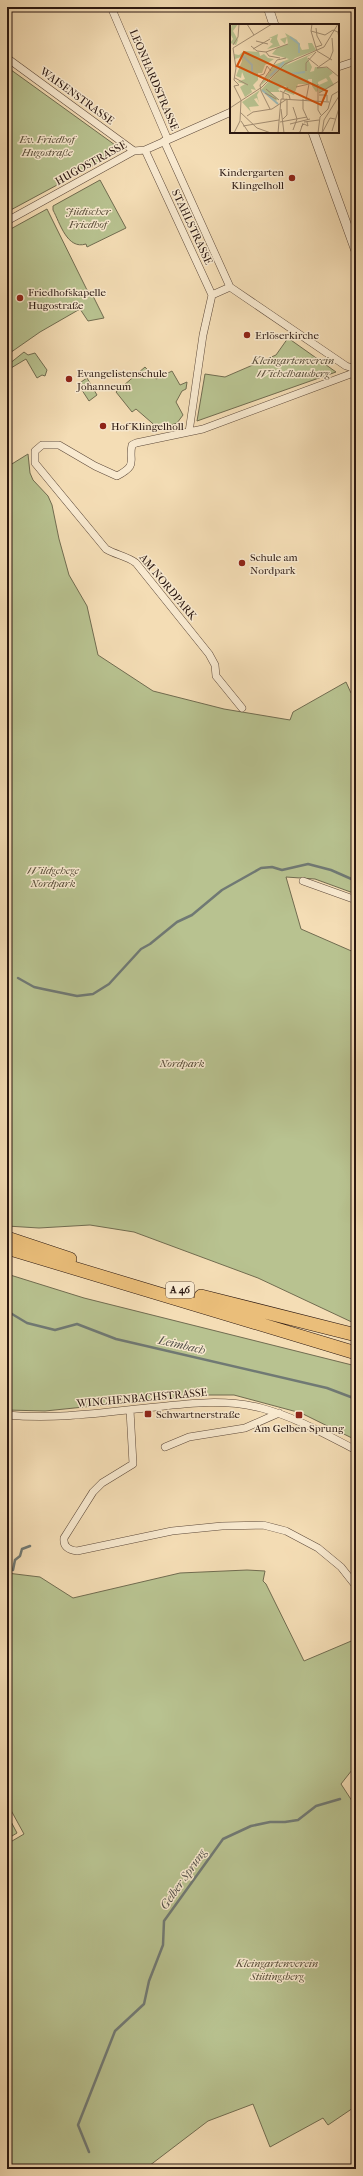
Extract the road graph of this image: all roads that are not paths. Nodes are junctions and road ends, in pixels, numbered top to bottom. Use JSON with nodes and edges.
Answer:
{"nodes":[{"id":1,"x":111,"y":7,"type":"edge"},
{"id":2,"x":268,"y":7,"type":"edge"},
{"id":3,"x":274,"y":24,"type":"edge"},
{"id":4,"x":7,"y":58,"type":"edge"},
{"id":5,"x":356,"y":61,"type":"edge"},
{"id":6,"x":339,"y":67,"type":"edge"},
{"id":7,"x":230,"y":112,"type":"edge"},
{"id":8,"x":313,"y":133,"type":"edge"},
{"id":9,"x":166,"y":141,"type":"junction"},
{"id":10,"x":145,"y":150,"type":"junction"},
{"id":11,"x":134,"y":151,"type":"junction"},
{"id":12,"x":7,"y":221,"type":"edge"},
{"id":13,"x":356,"y":251,"type":"edge"},
{"id":14,"x":230,"y":287,"type":"junction"},
{"id":15,"x":212,"y":295,"type":"junction"},
{"id":16,"x":356,"y":368,"type":"edge"},
{"id":17,"x":356,"y":372,"type":"edge"},
{"id":18,"x":189,"y":432,"type":"junction"},
{"id":19,"x":242,"y":708,"type":"dead end"},
{"id":20,"x":303,"y":881,"type":"dead end"},
{"id":21,"x":356,"y":900,"type":"edge"},
{"id":22,"x":7,"y":1238,"type":"edge"},
{"id":23,"x":7,"y":1248,"type":"edge"},
{"id":24,"x":356,"y":1335,"type":"edge"},
{"id":25,"x":356,"y":1353,"type":"edge"},
{"id":26,"x":130,"y":1410,"type":"junction"},
{"id":27,"x":279,"y":1413,"type":"junction"},
{"id":28,"x":7,"y":1415,"type":"edge"},
{"id":29,"x":165,"y":1447,"type":"dead end"},
{"id":30,"x":356,"y":1450,"type":"edge"},
{"id":31,"x":356,"y":1586,"type":"edge"}],
"edges":[{"from":1,"to":9,"type":"street","name":"LEONHARDSTRASSE"},
{"from":2,"to":3,"type":"street"},
{"from":4,"to":11,"type":"street","name":"WAISENSTRASSE"},
{"from":5,"to":6,"type":"street"},
{"from":7,"to":9,"type":"street","name":"HUGOSTRASSE"},
{"from":8,"to":13,"type":"street"},
{"from":9,"to":10,"type":"street","name":"HUGOSTRASSE"},
{"from":9,"to":14,"type":"street","name":"STAHLSTRASSE"},
{"from":10,"to":11,"type":"street","name":"HUGOSTRASSE"},
{"from":10,"to":15,"type":"street","name":"STAHLSTRASSE"},
{"from":11,"to":12,"type":"street","name":"HUGOSTRASSE"},
{"from":14,"to":15,"type":"street"},
{"from":14,"to":16,"type":"street"},
{"from":15,"to":18,"type":"street"},
{"from":17,"to":18,"type":"street"},
{"from":18,"to":19,"type":"street","name":"AM NORDPARK"},
{"from":20,"to":21,"type":"street"},
{"from":22,"to":24,"type":"highway","number":"A 46"},
{"from":23,"to":25,"type":"highway","number":"A 46"},
{"from":26,"to":27,"type":"street","name":"WINCHENBACHSTRASSE"},
{"from":26,"to":28,"type":"street","name":"WINCHENBACHSTRASSE"},
{"from":26,"to":31,"type":"street"},
{"from":27,"to":29,"type":"street"},
{"from":27,"to":30,"type":"street","name":"WINCHENBACHSTRASSE"}]}
